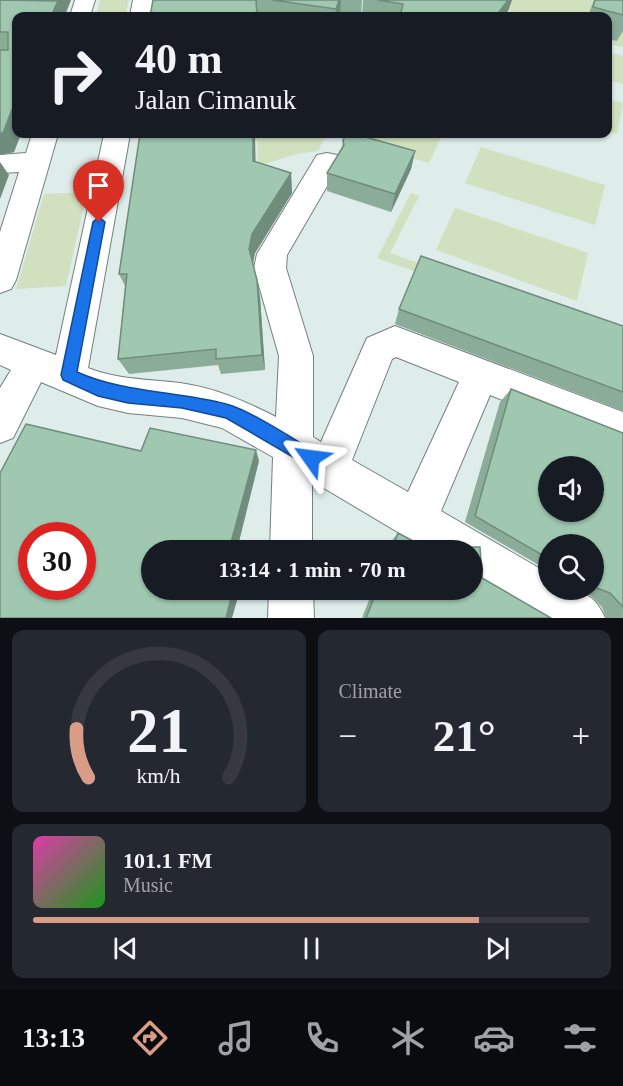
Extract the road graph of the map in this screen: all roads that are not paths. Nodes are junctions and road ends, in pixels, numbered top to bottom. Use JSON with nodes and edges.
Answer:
{"nodes":[{"id":1,"x":44,"y":138,"type":"edge"},
{"id":2,"x":116,"y":138,"type":"edge"},
{"id":3,"x":36,"y":162,"type":"junction"},
{"id":4,"x":327,"y":162,"type":"dead end"},
{"id":5,"x":0,"y":164,"type":"edge"},
{"id":6,"x":0,"y":280,"type":"edge"},
{"id":7,"x":0,"y":349,"type":"edge"},
{"id":8,"x":33,"y":363,"type":"junction"},
{"id":9,"x":481,"y":374,"type":"junction"},
{"id":10,"x":69,"y":375,"type":"junction"},
{"id":11,"x":0,"y":425,"type":"edge"},
{"id":12,"x":623,"y":430,"type":"edge"},
{"id":13,"x":292,"y":447,"type":"junction"},
{"id":14,"x":329,"y":469,"type":"junction"},
{"id":15,"x":416,"y":521,"type":"junction"},
{"id":16,"x":291,"y":540,"type":"edge"},
{"id":17,"x":449,"y":540,"type":"edge"},
{"id":18,"x":483,"y":560,"type":"edge"},
{"id":19,"x":291,"y":600,"type":"edge"},
{"id":20,"x":291,"y":618,"type":"edge"},
{"id":21,"x":582,"y":618,"type":"edge"}],
"edges":[{"from":1,"to":3,"type":"street"},
{"from":2,"to":10,"type":"street"},
{"from":3,"to":5,"type":"street"},
{"from":3,"to":6,"type":"street"},
{"from":4,"to":13,"type":"street"},
{"from":7,"to":8,"type":"street"},
{"from":8,"to":10,"type":"street"},
{"from":8,"to":11,"type":"street"},
{"from":9,"to":12,"type":"street"},
{"from":9,"to":14,"type":"street"},
{"from":9,"to":15,"type":"street"},
{"from":10,"to":13,"type":"street"},
{"from":13,"to":14,"type":"street"},
{"from":13,"to":16,"type":"street"},
{"from":14,"to":15,"type":"street"},
{"from":15,"to":17,"type":"street"},
{"from":18,"to":21,"type":"street"},
{"from":19,"to":20,"type":"street"}]}
